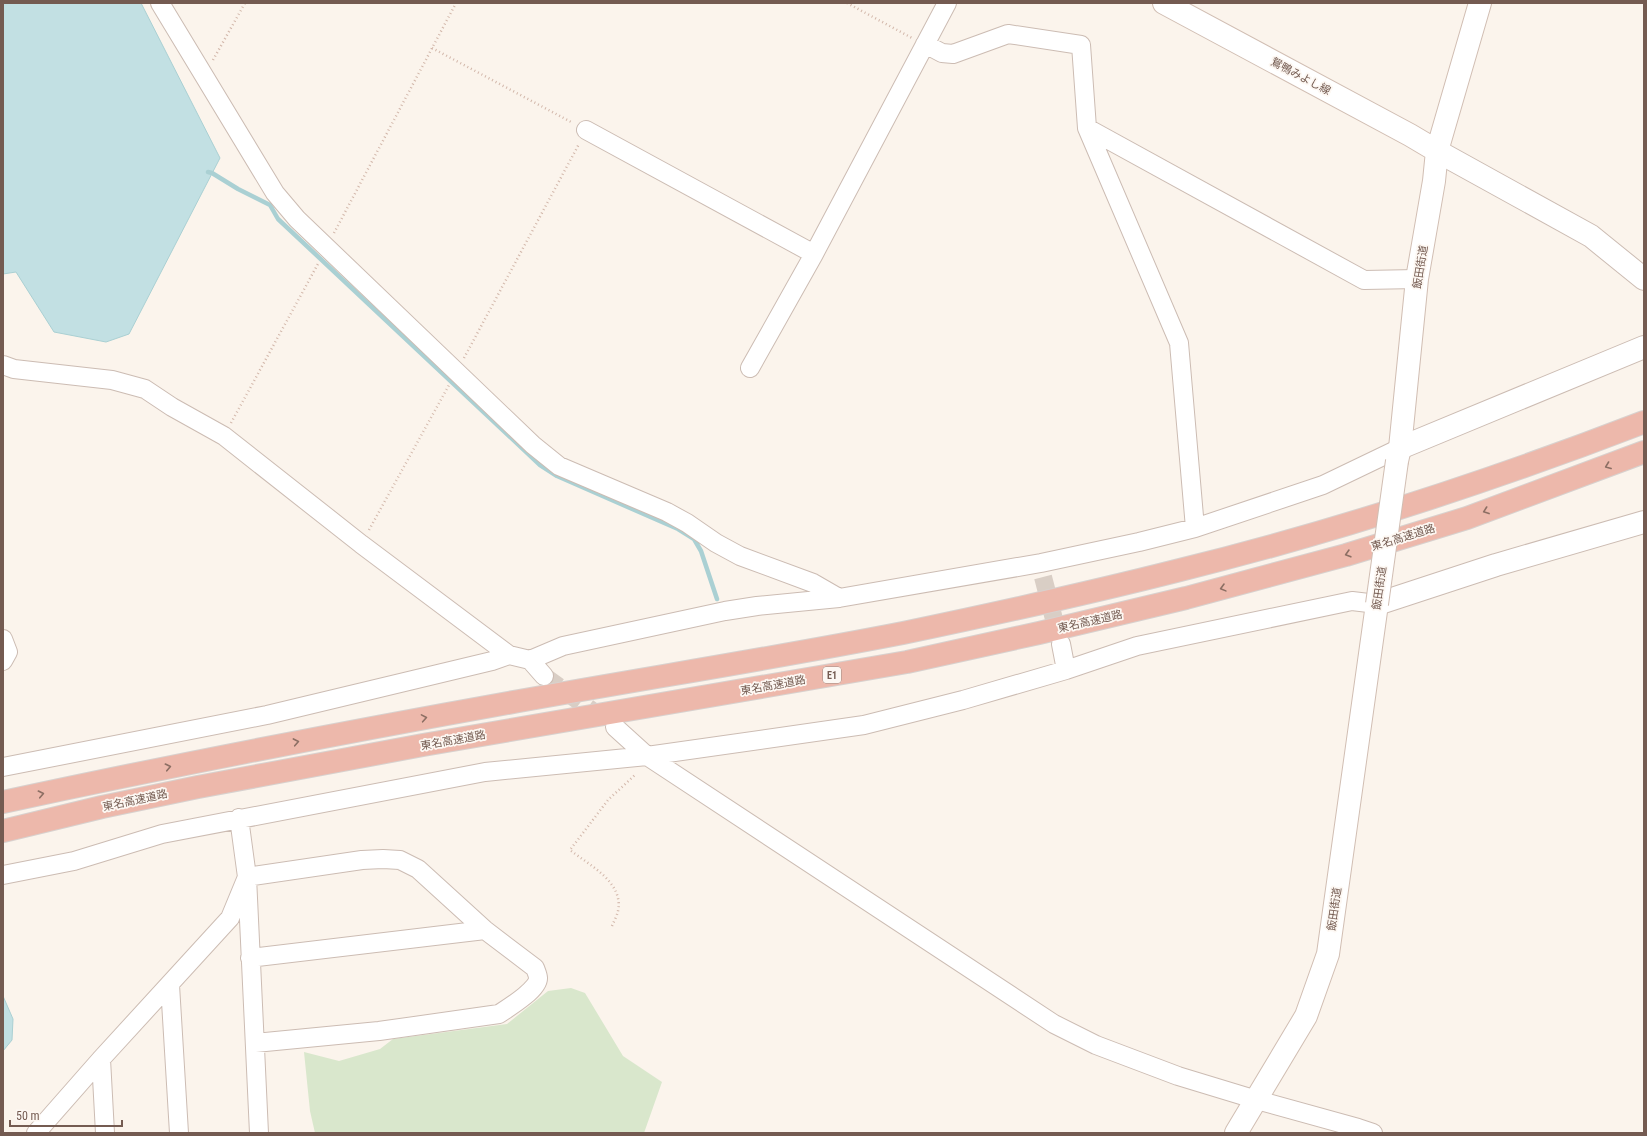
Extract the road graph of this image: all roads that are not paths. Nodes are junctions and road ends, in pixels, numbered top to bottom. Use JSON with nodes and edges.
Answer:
{"nodes":[{"id":1,"x":160,"y":3,"type":"edge"},
{"id":2,"x":946,"y":3,"type":"edge"},
{"id":3,"x":1164,"y":3,"type":"edge"},
{"id":4,"x":1480,"y":3,"type":"edge"},
{"id":5,"x":925,"y":44,"type":"junction"},
{"id":6,"x":1087,"y":128,"type":"junction"},
{"id":7,"x":586,"y":130,"type":"road end"},
{"id":8,"x":1437,"y":151,"type":"junction"},
{"id":9,"x":814,"y":254,"type":"junction"},
{"id":10,"x":1417,"y":279,"type":"junction"},
{"id":11,"x":1644,"y":279,"type":"edge"},
{"id":12,"x":1644,"y":347,"type":"edge"},
{"id":13,"x":3,"y":365,"type":"edge"},
{"id":14,"x":750,"y":368,"type":"dead end"},
{"id":15,"x":1644,"y":422,"type":"edge"},
{"id":16,"x":1644,"y":452,"type":"edge"},
{"id":17,"x":1398,"y":455,"type":"junction"},
{"id":18,"x":1644,"y":522,"type":"edge"},
{"id":19,"x":1195,"y":528,"type":"junction"},
{"id":20,"x":839,"y":598,"type":"junction"},
{"id":21,"x":1377,"y":604,"type":"junction"},
{"id":22,"x":3,"y":639,"type":"edge"},
{"id":23,"x":1060,"y":644,"type":"tunnel mouth"},
{"id":24,"x":509,"y":655,"type":"junction"},
{"id":25,"x":3,"y":660,"type":"edge"},
{"id":26,"x":530,"y":660,"type":"junction"},
{"id":27,"x":1066,"y":670,"type":"junction"},
{"id":28,"x":544,"y":676,"type":"tunnel mouth"},
{"id":29,"x":615,"y":727,"type":"tunnel mouth"},
{"id":30,"x":648,"y":756,"type":"junction"},
{"id":31,"x":3,"y":767,"type":"edge"},
{"id":32,"x":3,"y":802,"type":"edge"},
{"id":33,"x":239,"y":818,"type":"junction"},
{"id":34,"x":3,"y":831,"type":"edge"},
{"id":35,"x":3,"y":875,"type":"edge"},
{"id":36,"x":247,"y":877,"type":"junction"},
{"id":37,"x":485,"y":930,"type":"junction"},
{"id":38,"x":250,"y":958,"type":"junction"},
{"id":39,"x":170,"y":985,"type":"junction"},
{"id":40,"x":255,"y":1043,"type":"junction"},
{"id":41,"x":101,"y":1059,"type":"junction"},
{"id":42,"x":1257,"y":1100,"type":"junction"},
{"id":43,"x":36,"y":1133,"type":"edge"},
{"id":44,"x":105,"y":1133,"type":"edge"},
{"id":45,"x":179,"y":1133,"type":"edge"},
{"id":46,"x":259,"y":1133,"type":"edge"},
{"id":47,"x":1236,"y":1133,"type":"edge"},
{"id":48,"x":1373,"y":1133,"type":"edge"}],
"edges":[{"from":1,"to":20,"type":"street"},
{"from":2,"to":5,"type":"street"},
{"from":3,"to":8,"type":"main road","name":"鴛鴨みよし線"},
{"from":4,"to":8,"type":"main road","name":"飯田街道"},
{"from":5,"to":6,"type":"street"},
{"from":5,"to":9,"type":"street"},
{"from":6,"to":10,"type":"street"},
{"from":6,"to":19,"type":"street"},
{"from":7,"to":9,"type":"street"},
{"from":8,"to":10,"type":"main road","name":"飯田街道"},
{"from":8,"to":11,"type":"main road","name":"鴛鴨みよし線"},
{"from":9,"to":14,"type":"street"},
{"from":10,"to":17,"type":"main road","name":"飯田街道"},
{"from":12,"to":17,"type":"main road"},
{"from":13,"to":24,"type":"street"},
{"from":32,"to":15,"type":"highway","one_way":true},
{"from":16,"to":34,"type":"highway","name":"東名高速道路","number":"E1","one_way":true},
{"from":17,"to":19,"type":"street"},
{"from":17,"to":21,"type":"main road","name":"飯田街道","bridge":true},
{"from":18,"to":21,"type":"main road"},
{"from":19,"to":20,"type":"street"},
{"from":20,"to":26,"type":"street"},
{"from":21,"to":27,"type":"street"},
{"from":21,"to":42,"type":"main road","name":"飯田街道"},
{"from":22,"to":25,"type":"street"},
{"from":23,"to":27,"type":"street"},
{"from":24,"to":26,"type":"street"},
{"from":24,"to":31,"type":"street"},
{"from":26,"to":28,"type":"street"},
{"from":27,"to":30,"type":"street"},
{"from":29,"to":30,"type":"street"},
{"from":30,"to":33,"type":"street"},
{"from":30,"to":42,"type":"street"},
{"from":33,"to":35,"type":"street"},
{"from":33,"to":36,"type":"street"},
{"from":36,"to":37,"type":"street"},
{"from":36,"to":38,"type":"street"},
{"from":36,"to":39,"type":"street"},
{"from":37,"to":38,"type":"street"},
{"from":37,"to":40,"type":"street"},
{"from":38,"to":40,"type":"street"},
{"from":39,"to":41,"type":"street"},
{"from":39,"to":45,"type":"street"},
{"from":40,"to":46,"type":"street"},
{"from":41,"to":43,"type":"street"},
{"from":41,"to":44,"type":"street"},
{"from":42,"to":47,"type":"main road","name":"飯田街道"},
{"from":42,"to":48,"type":"street"}]}
